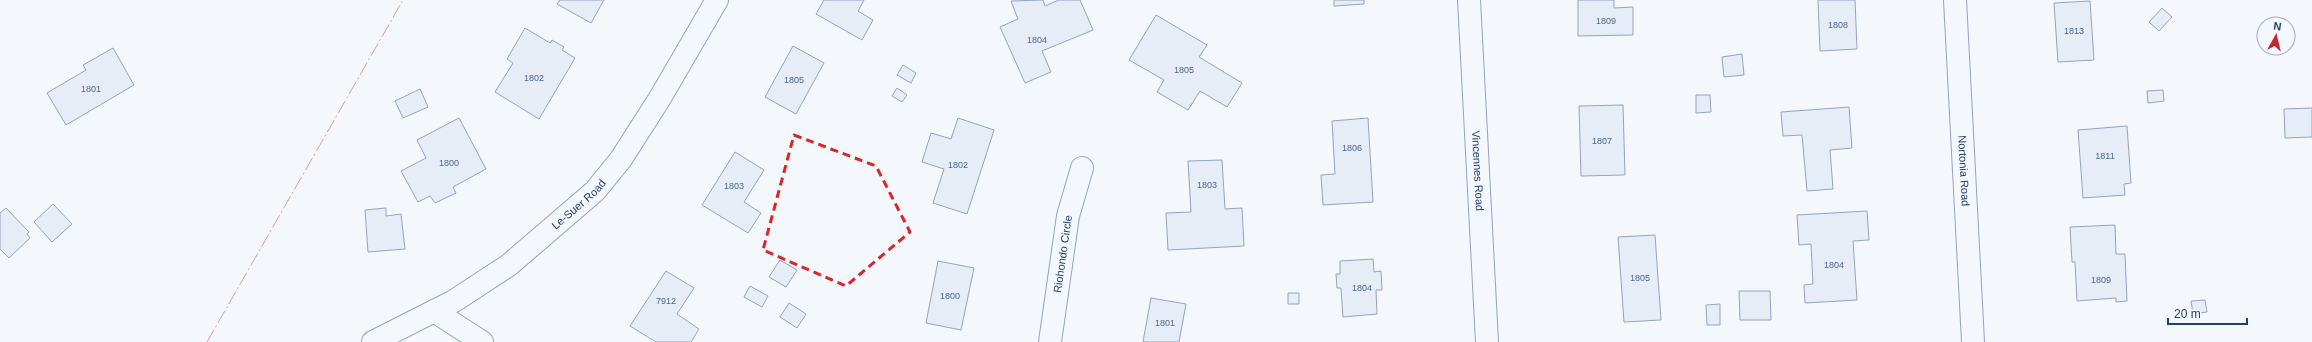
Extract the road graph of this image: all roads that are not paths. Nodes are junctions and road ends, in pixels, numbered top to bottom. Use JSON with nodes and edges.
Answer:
{"nodes":[{"id":1,"x":717,"y":0,"type":"edge"},
{"id":2,"x":1469,"y":0,"type":"edge"},
{"id":3,"x":1955,"y":0,"type":"edge"},
{"id":4,"x":1082,"y":168,"type":"dead end"},
{"id":5,"x":434,"y":311,"type":"junction"},
{"id":6,"x":373,"y":342,"type":"edge"},
{"id":7,"x":482,"y":342,"type":"edge"},
{"id":8,"x":1050,"y":342,"type":"edge"},
{"id":9,"x":1487,"y":342,"type":"edge"},
{"id":10,"x":1973,"y":342,"type":"edge"}],
"edges":[{"from":1,"to":5,"type":"street","name":"Le-Suer Road"},
{"from":2,"to":9,"type":"street","name":"Vincennes Road"},
{"from":3,"to":10,"type":"street","name":"Nortonia Road"},
{"from":4,"to":8,"type":"street","name":"Riohondo Circle"},
{"from":5,"to":6,"type":"street","name":"Le-Suer Road"},
{"from":5,"to":7,"type":"street"}]}
